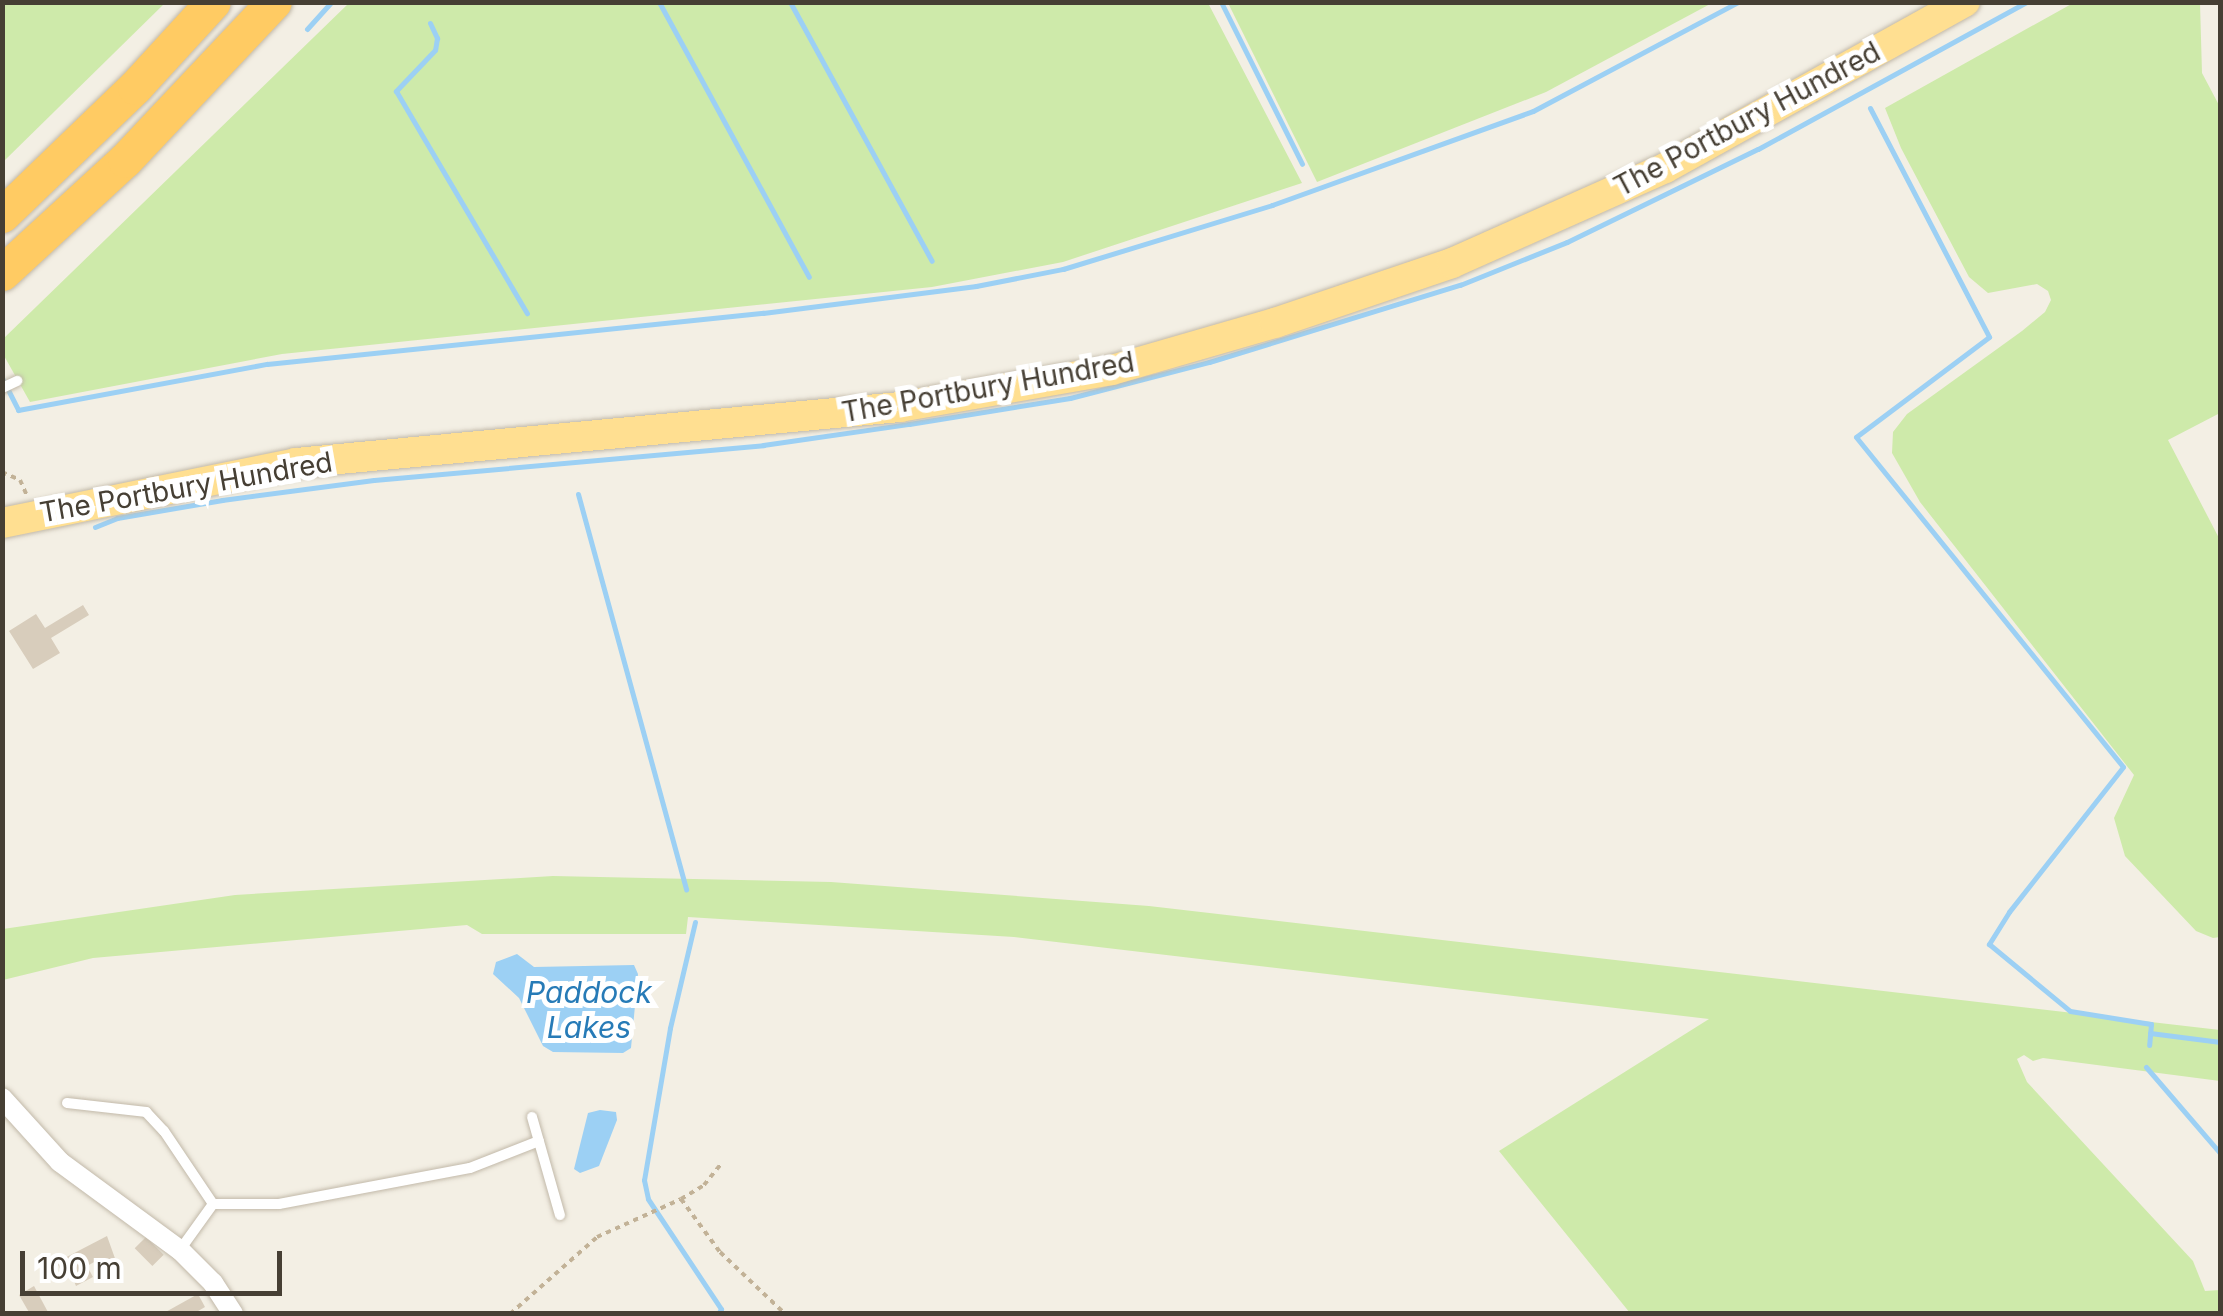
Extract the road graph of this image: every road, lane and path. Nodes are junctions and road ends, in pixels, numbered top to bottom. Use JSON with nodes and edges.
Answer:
{"nodes":[{"id":1,"x":213,"y":2,"type":"edge"},
{"id":2,"x":274,"y":2,"type":"edge"},
{"id":3,"x":1964,"y":2,"type":"edge"},
{"id":4,"x":2,"y":215,"type":"edge"},
{"id":5,"x":2,"y":273,"type":"edge"},
{"id":6,"x":16,"y":382,"type":"dead end"},
{"id":7,"x":2,"y":388,"type":"edge"},
{"id":8,"x":2,"y":472,"type":"edge"},
{"id":9,"x":33,"y":515,"type":"junction"},
{"id":10,"x":2,"y":523,"type":"edge"},
{"id":11,"x":2,"y":1098,"type":"edge"},
{"id":12,"x":67,"y":1103,"type":"dead end"},
{"id":13,"x":532,"y":1117,"type":"dead end"},
{"id":14,"x":539,"y":1141,"type":"junction"},
{"id":15,"x":722,"y":1164,"type":"dead end"},
{"id":16,"x":681,"y":1199,"type":"junction"},
{"id":17,"x":213,"y":1204,"type":"junction"},
{"id":18,"x":560,"y":1215,"type":"dead end"},
{"id":19,"x":180,"y":1250,"type":"junction"},
{"id":20,"x":233,"y":1314,"type":"edge"},
{"id":21,"x":510,"y":1314,"type":"edge"},
{"id":22,"x":784,"y":1314,"type":"edge"}],
"edges":[{"from":1,"to":4,"type":"highway"},
{"from":2,"to":5,"type":"highway"},
{"from":3,"to":9,"type":"main road","name":"The Portbury Hundred"},
{"from":6,"to":7,"type":"lane"},
{"from":8,"to":9,"type":"path"},
{"from":9,"to":10,"type":"main road","name":"The Portbury Hundred"},
{"from":11,"to":19,"type":"street"},
{"from":12,"to":17,"type":"lane"},
{"from":13,"to":14,"type":"lane"},
{"from":14,"to":17,"type":"lane"},
{"from":14,"to":18,"type":"lane"},
{"from":15,"to":16,"type":"path"},
{"from":16,"to":21,"type":"path"},
{"from":16,"to":22,"type":"path"},
{"from":17,"to":19,"type":"lane"},
{"from":19,"to":20,"type":"street"}]}
